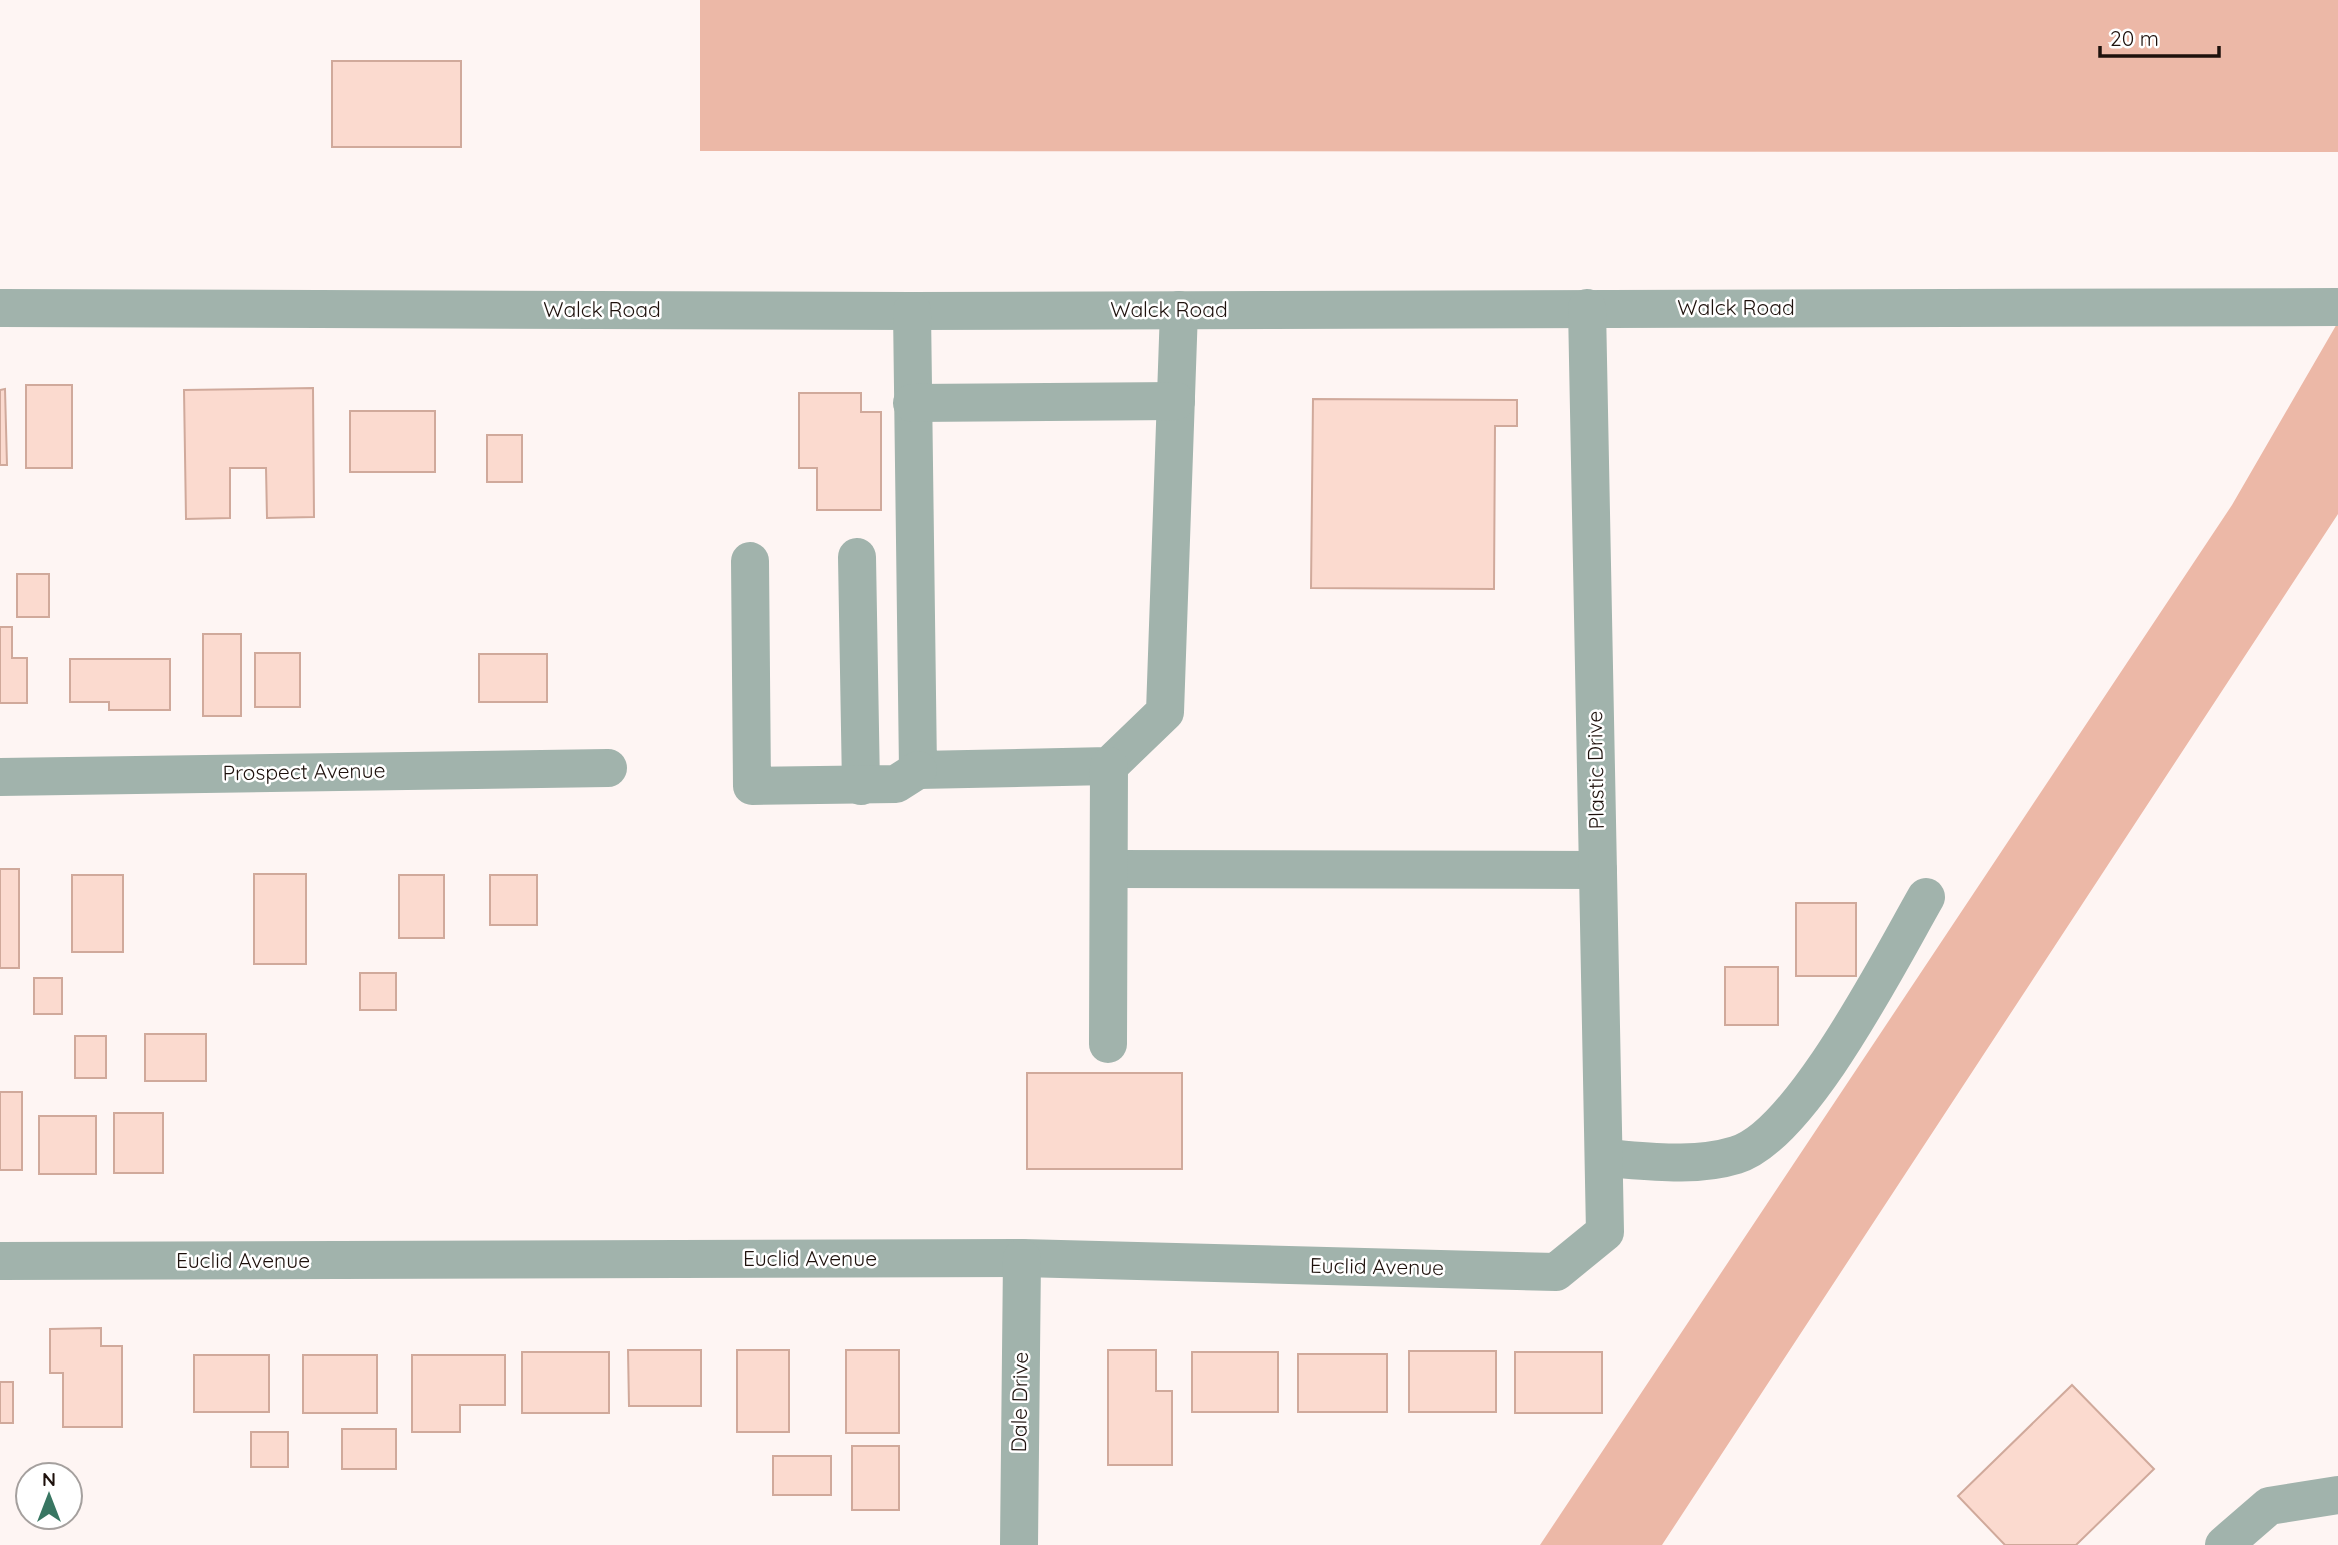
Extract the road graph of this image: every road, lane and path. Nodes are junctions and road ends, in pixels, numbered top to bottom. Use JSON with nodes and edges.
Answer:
{"nodes":[{"id":1,"x":2338,"y":307,"type":"edge"},
{"id":2,"x":0,"y":308,"type":"edge"},
{"id":3,"x":1587,"y":309,"type":"junction"},
{"id":4,"x":1179,"y":310,"type":"junction"},
{"id":5,"x":912,"y":311,"type":"junction"},
{"id":6,"x":1177,"y":401,"type":"junction"},
{"id":7,"x":912,"y":403,"type":"junction"},
{"id":8,"x":857,"y":557,"type":"dead end"},
{"id":9,"x":750,"y":561,"type":"dead end"},
{"id":10,"x":1109,"y":766,"type":"junction"},
{"id":11,"x":608,"y":768,"type":"dead end"},
{"id":12,"x":918,"y":771,"type":"junction"},
{"id":13,"x":0,"y":777,"type":"edge"},
{"id":14,"x":861,"y":786,"type":"junction"},
{"id":15,"x":1110,"y":869,"type":"junction"},
{"id":16,"x":1598,"y":870,"type":"junction"},
{"id":17,"x":1926,"y":898,"type":"dead end"},
{"id":18,"x":1108,"y":1044,"type":"dead end"},
{"id":19,"x":1604,"y":1158,"type":"junction"},
{"id":20,"x":1605,"y":1233,"type":"joint"},
{"id":21,"x":1021,"y":1258,"type":"junction"},
{"id":22,"x":0,"y":1261,"type":"edge"},
{"id":23,"x":2338,"y":1495,"type":"edge"},
{"id":24,"x":1018,"y":1545,"type":"edge"},
{"id":25,"x":2224,"y":1545,"type":"edge"}],
"edges":[{"from":1,"to":3,"type":"street","name":"Walck Road"},
{"from":2,"to":5,"type":"street","name":"Walck Road"},
{"from":3,"to":4,"type":"street","name":"Walck Road"},
{"from":3,"to":16,"type":"street","name":"Plastic Drive"},
{"from":4,"to":5,"type":"street","name":"Walck Road"},
{"from":4,"to":6,"type":"street"},
{"from":5,"to":7,"type":"street"},
{"from":6,"to":7,"type":"street"},
{"from":6,"to":10,"type":"street"},
{"from":7,"to":12,"type":"street"},
{"from":8,"to":14,"type":"street"},
{"from":9,"to":14,"type":"street"},
{"from":10,"to":12,"type":"street"},
{"from":10,"to":15,"type":"street"},
{"from":11,"to":13,"type":"street","name":"Prospect Avenue"},
{"from":12,"to":14,"type":"street"},
{"from":15,"to":16,"type":"street"},
{"from":15,"to":18,"type":"street"},
{"from":16,"to":19,"type":"street","name":"Plastic Drive"},
{"from":17,"to":19,"type":"street"},
{"from":19,"to":20,"type":"street","name":"Plastic Drive"},
{"from":20,"to":21,"type":"street","name":"Euclid Avenue"},
{"from":21,"to":22,"type":"street","name":"Euclid Avenue"},
{"from":21,"to":24,"type":"street","name":"Dale Drive"},
{"from":23,"to":25,"type":"street"}]}
